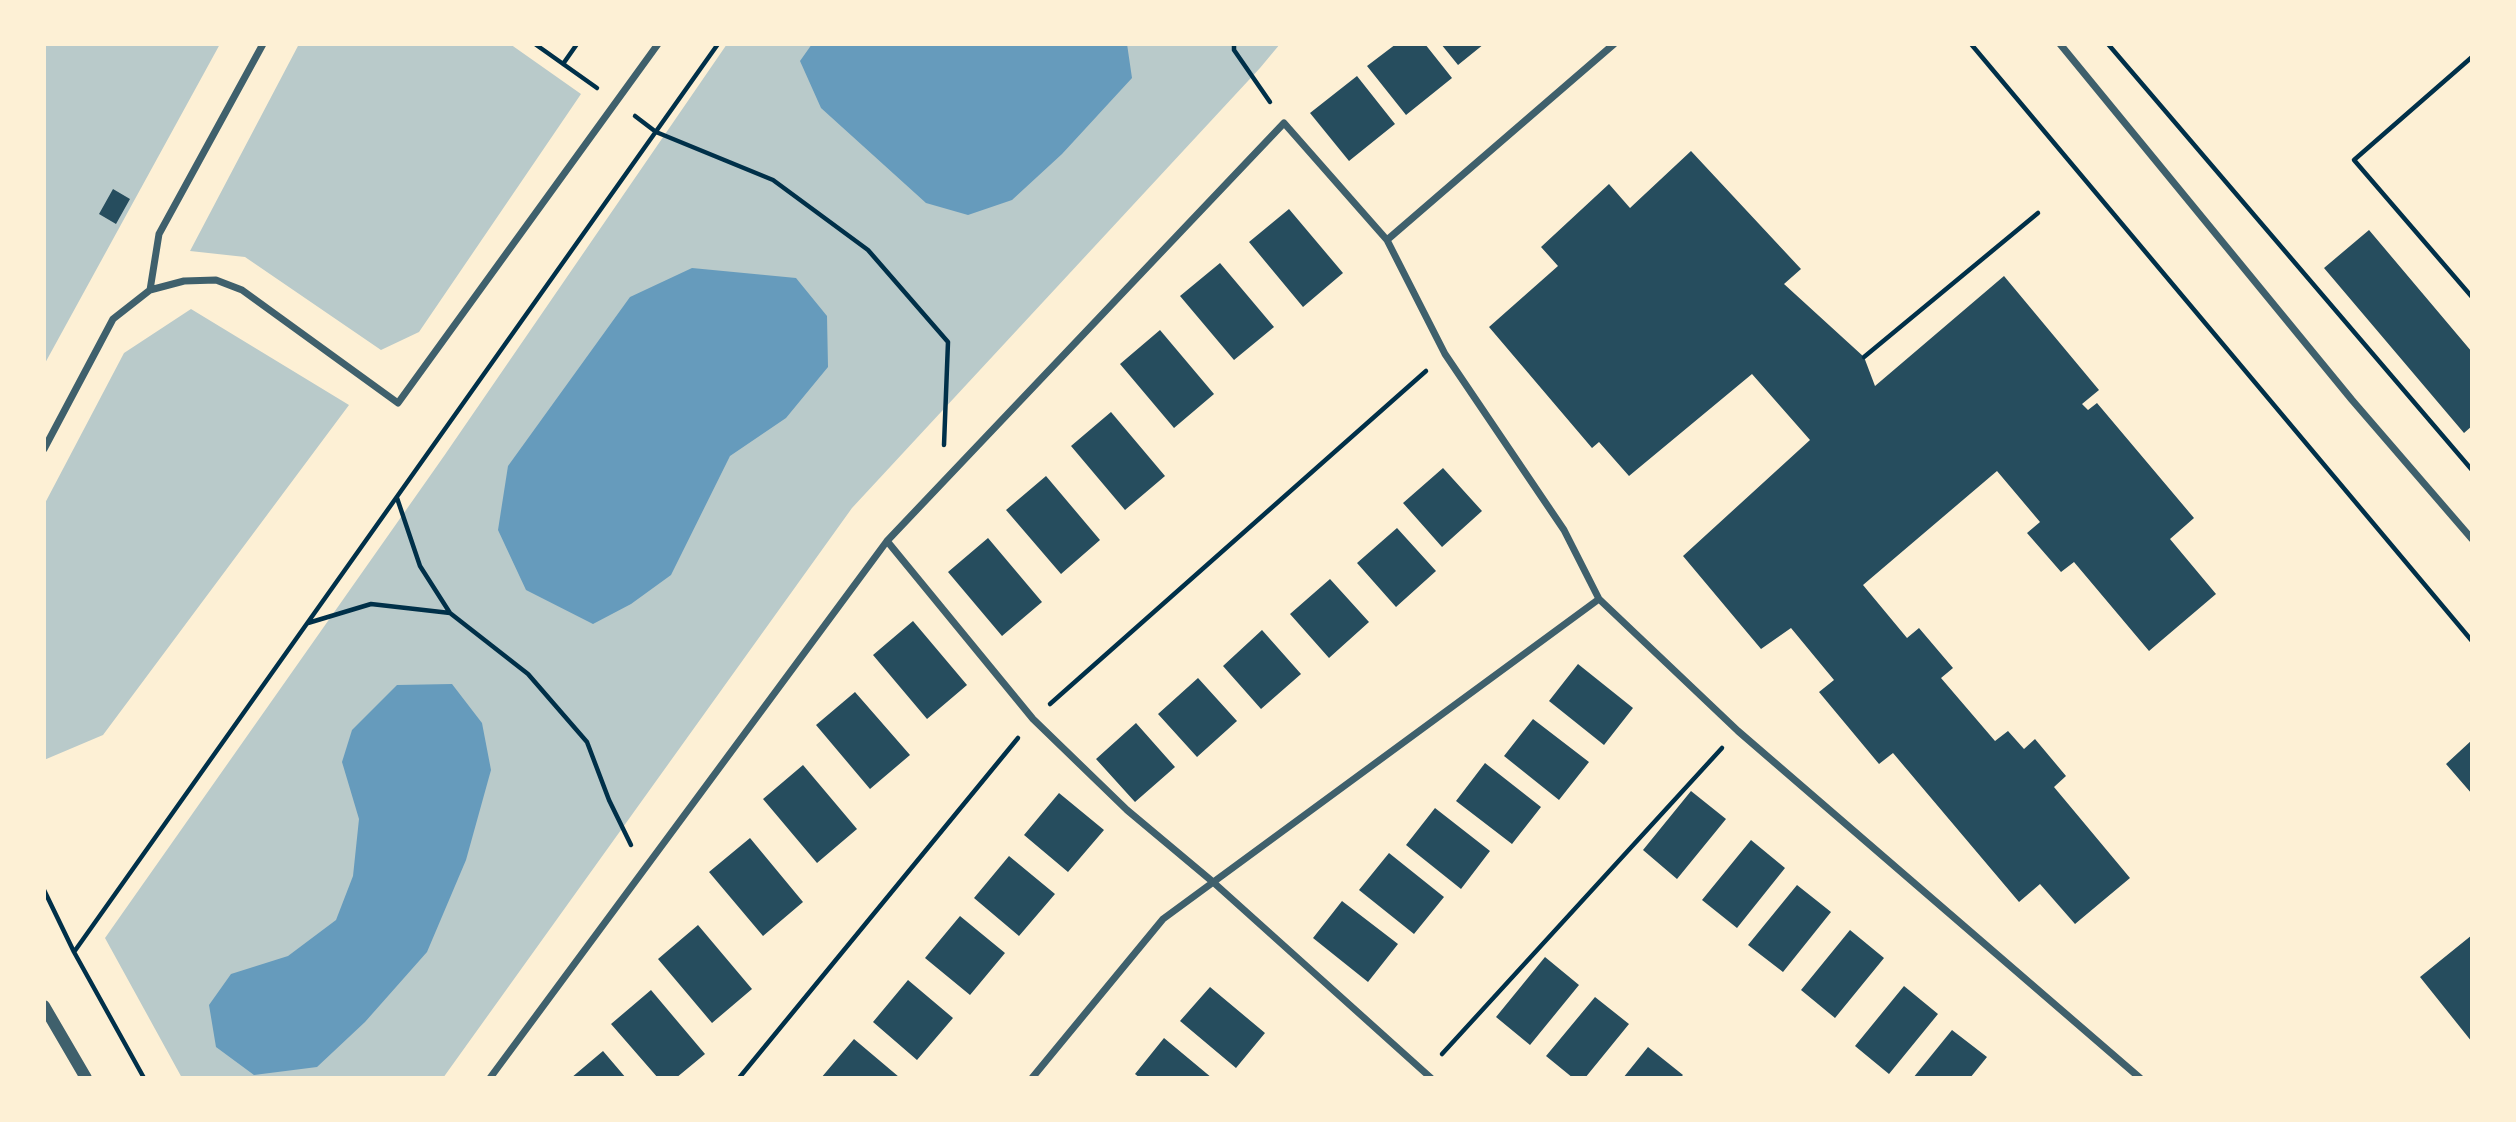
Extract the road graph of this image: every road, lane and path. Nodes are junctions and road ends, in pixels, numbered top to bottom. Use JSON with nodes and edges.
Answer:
{"nodes":[{"id":1,"x":262,"y":44,"type":"edge"},
{"id":2,"x":577,"y":44,"type":"edge"},
{"id":3,"x":658,"y":44,"type":"edge"},
{"id":4,"x":718,"y":44,"type":"edge"},
{"id":5,"x":1234,"y":44,"type":"edge"},
{"id":6,"x":1614,"y":44,"type":"edge"},
{"id":7,"x":1971,"y":44,"type":"edge"},
{"id":8,"x":2060,"y":44,"type":"edge"},
{"id":9,"x":2108,"y":44,"type":"edge"},
{"id":10,"x":2472,"y":57,"type":"edge"},
{"id":11,"x":563,"y":64,"type":"dead end"},
{"id":12,"x":1284,"y":123,"type":"junction"},
{"id":13,"x":656,"y":132,"type":"junction"},
{"id":14,"x":2038,"y":213,"type":"dead end"},
{"id":15,"x":1387,"y":240,"type":"junction"},
{"id":16,"x":150,"y":290,"type":"junction"},
{"id":17,"x":2472,"y":298,"type":"edge"},
{"id":18,"x":1445,"y":354,"type":"junction"},
{"id":19,"x":1864,"y":357,"type":"dead end"},
{"id":20,"x":44,"y":449,"type":"edge"},
{"id":21,"x":2472,"y":470,"type":"edge"},
{"id":22,"x":942,"y":485,"type":"junction"},
{"id":23,"x":397,"y":497,"type":"junction"},
{"id":24,"x":2472,"y":539,"type":"edge"},
{"id":25,"x":887,"y":541,"type":"junction"},
{"id":26,"x":1599,"y":599,"type":"junction"},
{"id":27,"x":450,"y":612,"type":"junction"},
{"id":28,"x":307,"y":623,"type":"junction"},
{"id":29,"x":2472,"y":641,"type":"edge"},
{"id":30,"x":1033,"y":719,"type":"junction"},
{"id":31,"x":1738,"y":731,"type":"junction"},
{"id":32,"x":643,"y":870,"type":"junction"},
{"id":33,"x":1213,"y":882,"type":"junction"},
{"id":34,"x":44,"y":890,"type":"edge"},
{"id":35,"x":74,"y":951,"type":"junction"},
{"id":36,"x":44,"y":1006,"type":"edge"},
{"id":37,"x":1426,"y":1076,"type":"edge"},
{"id":38,"x":86,"y":1078,"type":"edge"},
{"id":39,"x":144,"y":1078,"type":"edge"},
{"id":40,"x":490,"y":1078,"type":"edge"},
{"id":41,"x":739,"y":1078,"type":"edge"},
{"id":42,"x":1032,"y":1078,"type":"edge"},
{"id":43,"x":2140,"y":1078,"type":"edge"}],
"edges":[{"from":1,"to":16,"type":"street"},
{"from":2,"to":11,"type":"path"},
{"from":3,"to":16,"type":"street"},
{"from":4,"to":13,"type":"path"},
{"from":5,"to":12,"type":"path"},
{"from":6,"to":15,"type":"street"},
{"from":7,"to":29,"type":"path"},
{"from":8,"to":24,"type":"street"},
{"from":9,"to":21,"type":"path"},
{"from":10,"to":17,"type":"path"},
{"from":12,"to":15,"type":"street"},
{"from":12,"to":22,"type":"street"},
{"from":13,"to":22,"type":"path"},
{"from":13,"to":23,"type":"path"},
{"from":14,"to":19,"type":"path"},
{"from":15,"to":18,"type":"street"},
{"from":16,"to":20,"type":"street"},
{"from":18,"to":26,"type":"street"},
{"from":18,"to":30,"type":"path"},
{"from":22,"to":25,"type":"street"},
{"from":23,"to":27,"type":"path"},
{"from":23,"to":28,"type":"path"},
{"from":25,"to":30,"type":"street"},
{"from":25,"to":32,"type":"street"},
{"from":26,"to":31,"type":"street"},
{"from":26,"to":33,"type":"street"},
{"from":27,"to":28,"type":"path"},
{"from":27,"to":32,"type":"path"},
{"from":28,"to":35,"type":"path"},
{"from":30,"to":33,"type":"street"},
{"from":30,"to":41,"type":"path"},
{"from":31,"to":37,"type":"path"},
{"from":31,"to":43,"type":"street"},
{"from":32,"to":40,"type":"street"},
{"from":33,"to":37,"type":"street"},
{"from":33,"to":42,"type":"street"},
{"from":34,"to":35,"type":"path"},
{"from":35,"to":39,"type":"path"},
{"from":36,"to":38,"type":"street"}]}
